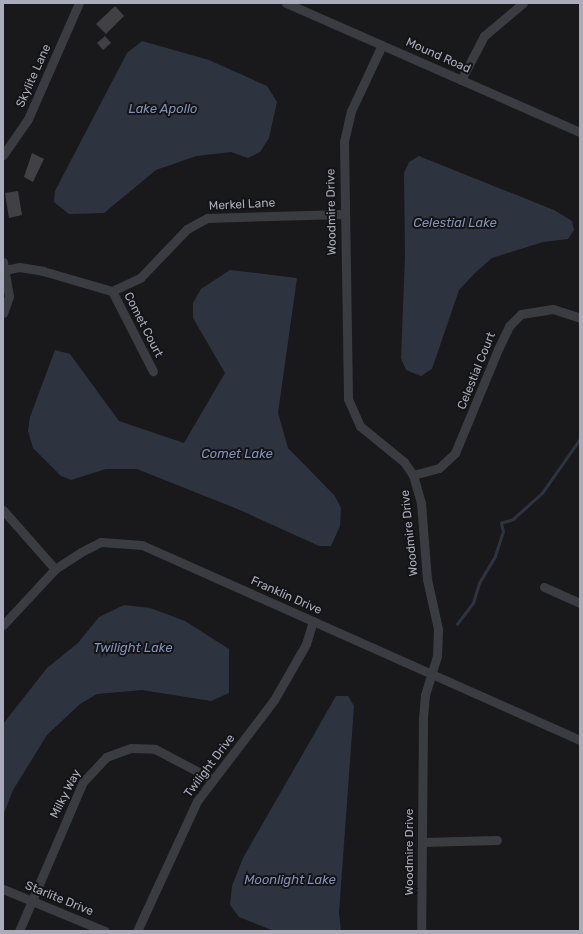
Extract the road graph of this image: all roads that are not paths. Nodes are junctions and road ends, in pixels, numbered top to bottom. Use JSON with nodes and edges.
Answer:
{"nodes":[{"id":1,"x":79,"y":3,"type":"edge"},
{"id":2,"x":286,"y":3,"type":"edge"},
{"id":3,"x":523,"y":3,"type":"edge"},
{"id":4,"x":382,"y":45,"type":"junction"},
{"id":5,"x":461,"y":80,"type":"junction"},
{"id":6,"x":580,"y":132,"type":"edge"},
{"id":7,"x":3,"y":156,"type":"edge"},
{"id":8,"x":343,"y":214,"type":"junction"},
{"id":9,"x":4,"y":266,"type":"edge"},
{"id":10,"x":112,"y":291,"type":"junction"},
{"id":11,"x":3,"y":313,"type":"edge"},
{"id":12,"x":580,"y":318,"type":"edge"},
{"id":13,"x":153,"y":370,"type":"dead end"},
{"id":14,"x":414,"y":475,"type":"junction"},
{"id":15,"x":3,"y":510,"type":"edge"},
{"id":16,"x":55,"y":569,"type":"junction"},
{"id":17,"x":544,"y":587,"type":"dead end"},
{"id":18,"x":580,"y":603,"type":"edge"},
{"id":19,"x":313,"y":622,"type":"junction"},
{"id":20,"x":3,"y":625,"type":"edge"},
{"id":21,"x":433,"y":674,"type":"junction"},
{"id":22,"x":580,"y":740,"type":"edge"},
{"id":23,"x":212,"y":779,"type":"junction"},
{"id":24,"x":497,"y":840,"type":"dead end"},
{"id":25,"x":422,"y":842,"type":"junction"},
{"id":26,"x":3,"y":889,"type":"edge"},
{"id":27,"x":31,"y":901,"type":"junction"},
{"id":28,"x":19,"y":931,"type":"edge"},
{"id":29,"x":106,"y":931,"type":"edge"},
{"id":30,"x":137,"y":931,"type":"edge"},
{"id":31,"x":421,"y":931,"type":"edge"}],
"edges":[{"from":1,"to":7,"type":"street","name":"Skylite Lane"},
{"from":2,"to":4,"type":"street","name":"Mound Road"},
{"from":3,"to":5,"type":"street"},
{"from":4,"to":5,"type":"street","name":"Mound Road"},
{"from":4,"to":8,"type":"street","name":"Woodmire Drive"},
{"from":5,"to":6,"type":"street","name":"Mound Road"},
{"from":8,"to":10,"type":"street","name":"Merkel Lane"},
{"from":8,"to":14,"type":"street","name":"Woodmire Drive"},
{"from":9,"to":10,"type":"street"},
{"from":9,"to":11,"type":"street"},
{"from":10,"to":13,"type":"street","name":"Comet Court"},
{"from":12,"to":14,"type":"street","name":"Celestial Court"},
{"from":14,"to":21,"type":"street","name":"Woodmire Drive"},
{"from":15,"to":16,"type":"street"},
{"from":16,"to":19,"type":"street","name":"Franklin Drive"},
{"from":16,"to":20,"type":"street","name":"Franklin Drive"},
{"from":17,"to":18,"type":"street"},
{"from":19,"to":21,"type":"street","name":"Franklin Drive"},
{"from":19,"to":23,"type":"street","name":"Twilight Drive"},
{"from":21,"to":22,"type":"street","name":"Franklin Drive"},
{"from":21,"to":25,"type":"street","name":"Woodmire Drive"},
{"from":23,"to":27,"type":"street","name":"Milky Way"},
{"from":23,"to":30,"type":"street","name":"Twilight Drive"},
{"from":24,"to":25,"type":"street"},
{"from":25,"to":31,"type":"street","name":"Woodmire Drive"},
{"from":26,"to":27,"type":"street","name":"Starlite Drive"},
{"from":27,"to":28,"type":"street","name":"Milky Way"},
{"from":27,"to":29,"type":"street","name":"Starlite Drive"}]}
